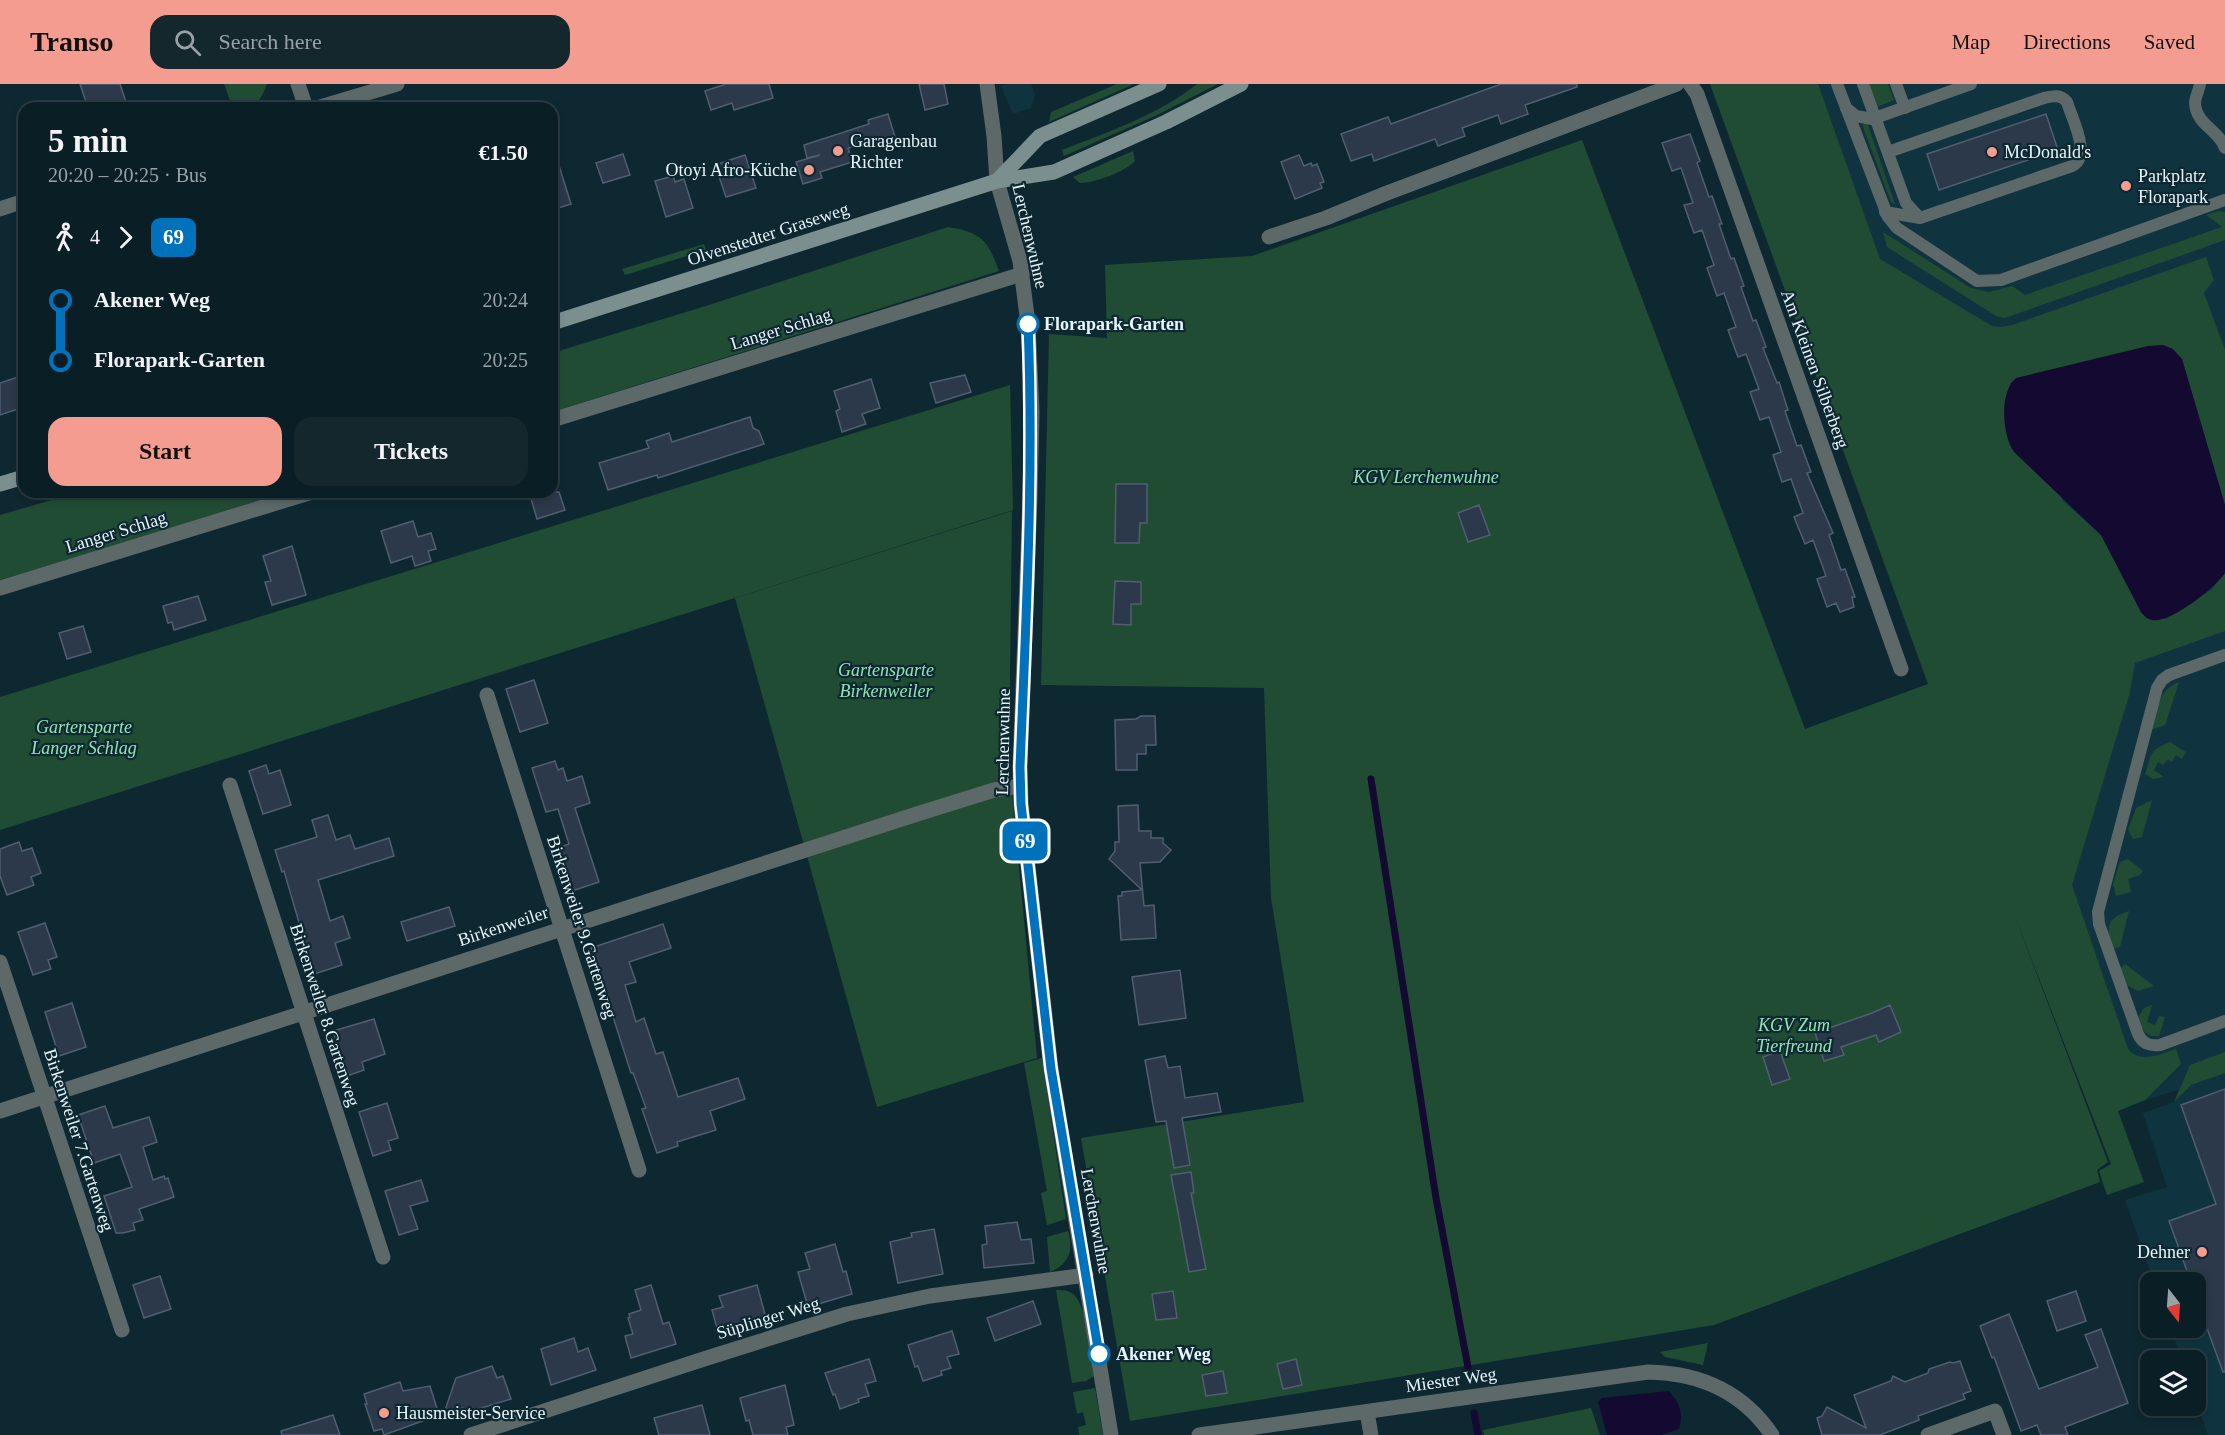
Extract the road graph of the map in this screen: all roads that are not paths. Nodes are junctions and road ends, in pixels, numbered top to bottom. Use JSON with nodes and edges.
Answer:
{"nodes":[{"id":1,"x":298,"y":84,"type":"edge"},
{"id":2,"x":397,"y":84,"type":"edge"},
{"id":3,"x":987,"y":84,"type":"edge"},
{"id":4,"x":1160,"y":84,"type":"edge"},
{"id":5,"x":1241,"y":84,"type":"edge"},
{"id":6,"x":1677,"y":84,"type":"edge"},
{"id":7,"x":1690,"y":84,"type":"edge"},
{"id":8,"x":1837,"y":84,"type":"edge"},
{"id":9,"x":1863,"y":84,"type":"edge"},
{"id":10,"x":1896,"y":84,"type":"edge"},
{"id":11,"x":1971,"y":84,"type":"edge"},
{"id":12,"x":2200,"y":84,"type":"edge"},
{"id":13,"x":304,"y":102,"type":"edge"},
{"id":14,"x":337,"y":102,"type":"edge"},
{"id":15,"x":1845,"y":107,"type":"junction"},
{"id":16,"x":1905,"y":108,"type":"junction"},
{"id":17,"x":1875,"y":118,"type":"junction"},
{"id":18,"x":2225,"y":148,"type":"edge"},
{"id":19,"x":1888,"y":152,"type":"junction"},
{"id":20,"x":997,"y":181,"type":"junction"},
{"id":21,"x":2225,"y":200,"type":"edge"},
{"id":22,"x":18,"y":203,"type":"edge"},
{"id":23,"x":0,"y":209,"type":"edge"},
{"id":24,"x":1885,"y":212,"type":"junction"},
{"id":25,"x":1920,"y":218,"type":"junction"},
{"id":26,"x":1269,"y":237,"type":"dead end"},
{"id":27,"x":1022,"y":274,"type":"junction"},
{"id":28,"x":558,"y":321,"type":"edge"},
{"id":29,"x":558,"y":418,"type":"edge"},
{"id":30,"x":18,"y":479,"type":"edge"},
{"id":31,"x":0,"y":484,"type":"edge"},
{"id":32,"x":292,"y":498,"type":"edge"},
{"id":33,"x":0,"y":588,"type":"edge"},
{"id":34,"x":2225,"y":655,"type":"edge"},
{"id":35,"x":1901,"y":669,"type":"dead end"},
{"id":36,"x":487,"y":695,"type":"dead end"},
{"id":37,"x":230,"y":785,"type":"dead end"},
{"id":38,"x":1020,"y":786,"type":"junction"},
{"id":39,"x":562,"y":927,"type":"junction"},
{"id":40,"x":0,"y":962,"type":"edge"},
{"id":41,"x":304,"y":1012,"type":"junction"},
{"id":42,"x":2225,"y":1021,"type":"edge"},
{"id":43,"x":45,"y":1097,"type":"junction"},
{"id":44,"x":0,"y":1111,"type":"edge"},
{"id":45,"x":639,"y":1170,"type":"dead end"},
{"id":46,"x":383,"y":1257,"type":"dead end"},
{"id":47,"x":1086,"y":1275,"type":"junction"},
{"id":48,"x":122,"y":1330,"type":"dead end"},
{"id":49,"x":1367,"y":1412,"type":"junction"},
{"id":50,"x":471,"y":1435,"type":"edge"},
{"id":51,"x":1111,"y":1435,"type":"edge"},
{"id":52,"x":1199,"y":1435,"type":"edge"},
{"id":53,"x":1371,"y":1435,"type":"edge"},
{"id":54,"x":1772,"y":1435,"type":"edge"},
{"id":55,"x":1928,"y":1435,"type":"edge"},
{"id":56,"x":2004,"y":1435,"type":"edge"}],
"edges":[{"from":1,"to":13,"type":"street"},
{"from":2,"to":14,"type":"street"},
{"from":3,"to":20,"type":"street","name":"Lerchenwuhne"},
{"from":4,"to":20,"type":"main road","name":"Olvenstedter Graseweg"},
{"from":5,"to":20,"type":"main road","name":"Olvenstedter Graseweg"},
{"from":6,"to":26,"type":"street"},
{"from":7,"to":35,"type":"street","name":"Am Kleinen Silberberg"},
{"from":8,"to":15,"type":"lane"},
{"from":9,"to":17,"type":"lane"},
{"from":10,"to":16,"type":"lane"},
{"from":11,"to":16,"type":"lane"},
{"from":12,"to":18,"type":"lane"},
{"from":15,"to":17,"type":"lane"},
{"from":15,"to":24,"type":"lane"},
{"from":16,"to":17,"type":"lane"},
{"from":17,"to":19,"type":"lane"},
{"from":19,"to":25,"type":"lane"},
{"from":19,"to":25,"type":"lane"},
{"from":20,"to":27,"type":"street","name":"Lerchenwuhne"},
{"from":20,"to":28,"type":"main road","name":"Olvenstedter Graseweg"},
{"from":21,"to":24,"type":"lane"},
{"from":22,"to":23,"type":"street"},
{"from":24,"to":25,"type":"lane"},
{"from":27,"to":29,"type":"street","name":"Langer Schlag"},
{"from":27,"to":38,"type":"street","name":"Lerchenwuhne"},
{"from":30,"to":31,"type":"main road"},
{"from":32,"to":33,"type":"street","name":"Langer Schlag"},
{"from":34,"to":42,"type":"lane"},
{"from":36,"to":39,"type":"street","name":"Birkenweiler 9.Gartenweg"},
{"from":37,"to":41,"type":"street","name":"Birkenweiler 8.Gartenweg"},
{"from":38,"to":39,"type":"street","name":"Birkenweiler"},
{"from":38,"to":47,"type":"street","name":"Lerchenwuhne"},
{"from":39,"to":41,"type":"street","name":"Birkenweiler"},
{"from":39,"to":45,"type":"street","name":"Birkenweiler 9.Gartenweg"},
{"from":40,"to":43,"type":"street","name":"Birkenweiler 7.Gartenweg"},
{"from":41,"to":43,"type":"street","name":"Birkenweiler"},
{"from":41,"to":46,"type":"street","name":"Birkenweiler 8.Gartenweg"},
{"from":43,"to":44,"type":"street","name":"Birkenweiler"},
{"from":43,"to":48,"type":"street","name":"Birkenweiler 7.Gartenweg"},
{"from":47,"to":50,"type":"street","name":"Süplinger Weg"},
{"from":47,"to":51,"type":"street","name":"Lerchenwuhne"},
{"from":49,"to":52,"type":"street","name":"Miester Weg"},
{"from":49,"to":53,"type":"street"},
{"from":49,"to":54,"type":"street","name":"Miester Weg"},
{"from":55,"to":56,"type":"street"}]}
